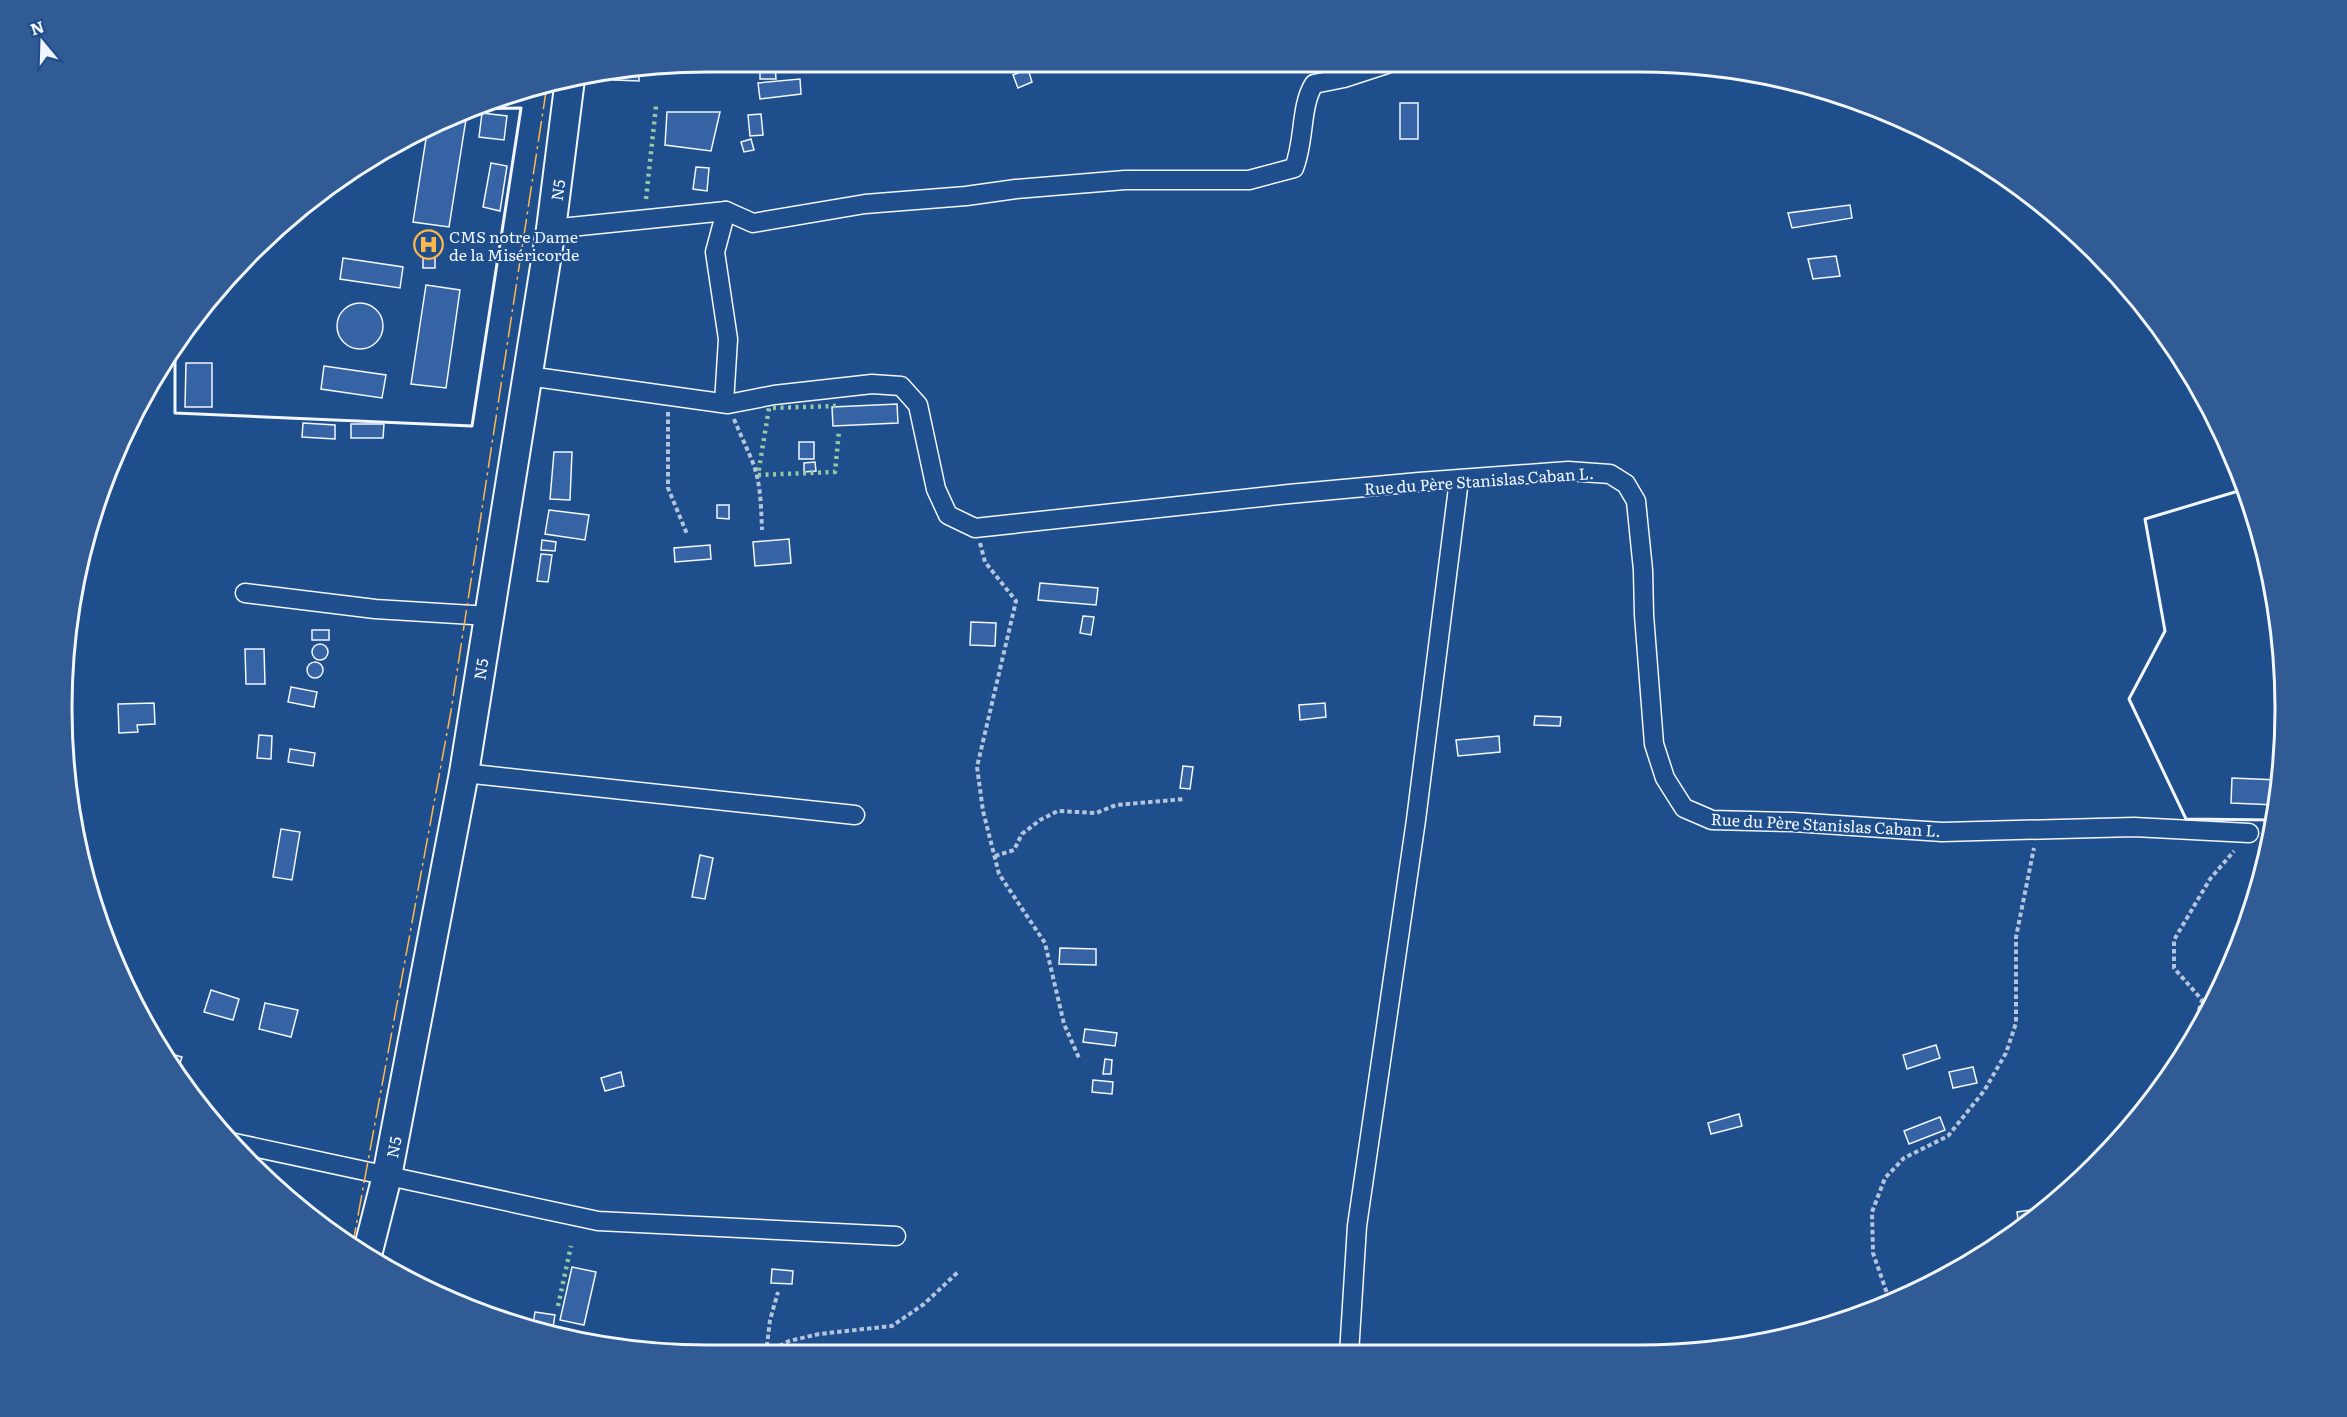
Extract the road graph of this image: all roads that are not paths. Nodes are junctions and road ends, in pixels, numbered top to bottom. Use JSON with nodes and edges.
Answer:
{"nodes":[{"id":1,"x":1362,"y":72,"type":"edge"},
{"id":2,"x":569,"y":88,"type":"edge"},
{"id":3,"x":726,"y":211,"type":"junction"},
{"id":4,"x":551,"y":229,"type":"junction"},
{"id":5,"x":528,"y":376,"type":"junction"},
{"id":6,"x":726,"y":404,"type":"junction"},
{"id":7,"x":1459,"y":480,"type":"junction"},
{"id":8,"x":245,"y":593,"type":"dead end"},
{"id":9,"x":489,"y":616,"type":"junction"},
{"id":10,"x":464,"y":773,"type":"junction"},
{"id":11,"x":855,"y":815,"type":"dead end"},
{"id":12,"x":2249,"y":833,"type":"road end"},
{"id":13,"x":246,"y":1145,"type":"edge"},
{"id":14,"x":387,"y":1176,"type":"junction"},
{"id":15,"x":896,"y":1236,"type":"dead end"},
{"id":16,"x":369,"y":1247,"type":"edge"},
{"id":17,"x":1350,"y":1345,"type":"edge"}],
"edges":[{"from":1,"to":3,"type":"street"},
{"from":2,"to":4,"type":"main road","name":"N5","number":"N5"},
{"from":3,"to":4,"type":"street"},
{"from":3,"to":6,"type":"street"},
{"from":4,"to":5,"type":"main road","name":"N5","number":"N5"},
{"from":5,"to":6,"type":"street"},
{"from":5,"to":9,"type":"main road","name":"N5","number":"N5"},
{"from":6,"to":7,"type":"street","name":"Rue du Père Stanislas Caban L."},
{"from":7,"to":12,"type":"street","name":"Rue du Père Stanislas Caban L."},
{"from":7,"to":17,"type":"street"},
{"from":8,"to":9,"type":"street"},
{"from":9,"to":10,"type":"main road","name":"N5","number":"N5"},
{"from":10,"to":11,"type":"street"},
{"from":10,"to":14,"type":"main road","name":"N5","number":"N5"},
{"from":13,"to":14,"type":"street"},
{"from":14,"to":15,"type":"street"},
{"from":14,"to":16,"type":"main road","name":"N5","number":"N5"}]}
